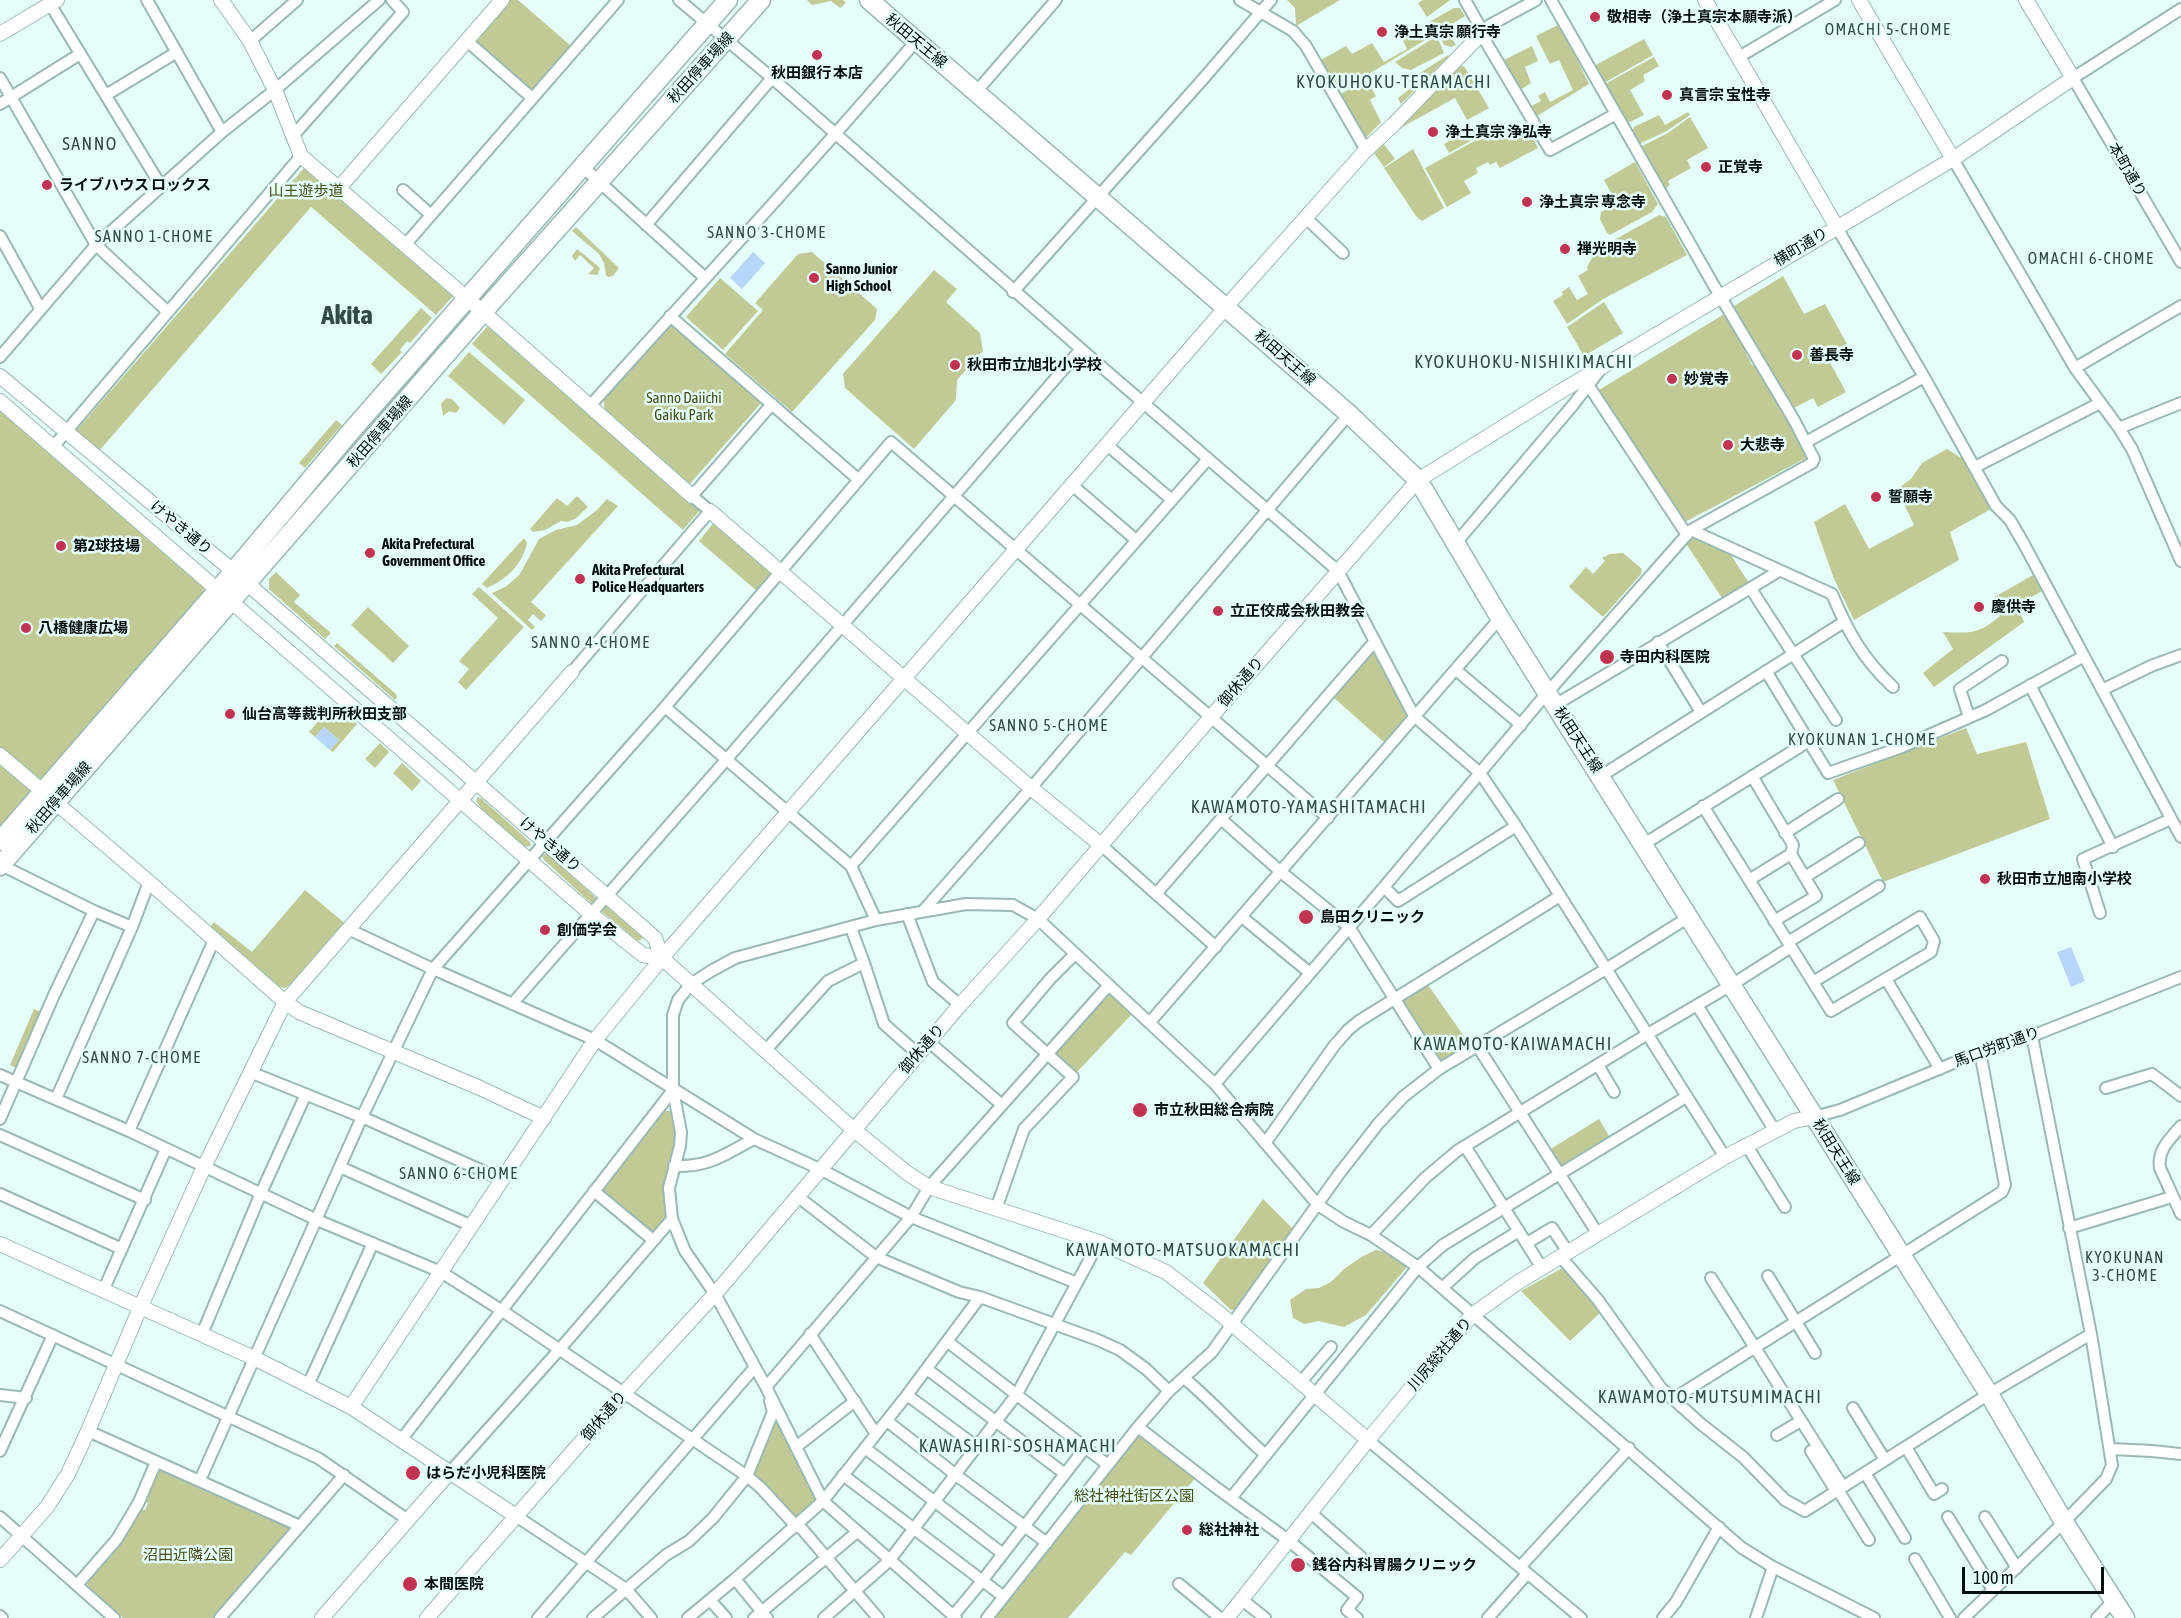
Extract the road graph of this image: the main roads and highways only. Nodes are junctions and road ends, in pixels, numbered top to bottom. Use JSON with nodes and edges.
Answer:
{"nodes":[{"id":1,"x":728,"y":0,"type":"edge"},
{"id":2,"x":760,"y":0,"type":"edge"},
{"id":3,"x":869,"y":0,"type":"edge"},
{"id":4,"x":241,"y":578,"type":"junction"},
{"id":5,"x":50,"y":796,"type":"junction"},
{"id":6,"x":0,"y":842,"type":"edge"},
{"id":7,"x":1,"y":865,"type":"edge"},
{"id":8,"x":2125,"y":1618,"type":"edge"}],
"edges":[{"from":1,"to":4,"type":"main road","name":"秋田停車場線"},
{"from":2,"to":4,"type":"main road","name":"秋田停車場線"},
{"from":3,"to":8,"type":"main road","name":"秋田天王線"},
{"from":4,"to":5,"type":"main road","name":"秋田停車場線"},
{"from":5,"to":6,"type":"main road","name":"秋田停車場線"},
{"from":5,"to":7,"type":"main road","name":"秋田停車場線"}]}
